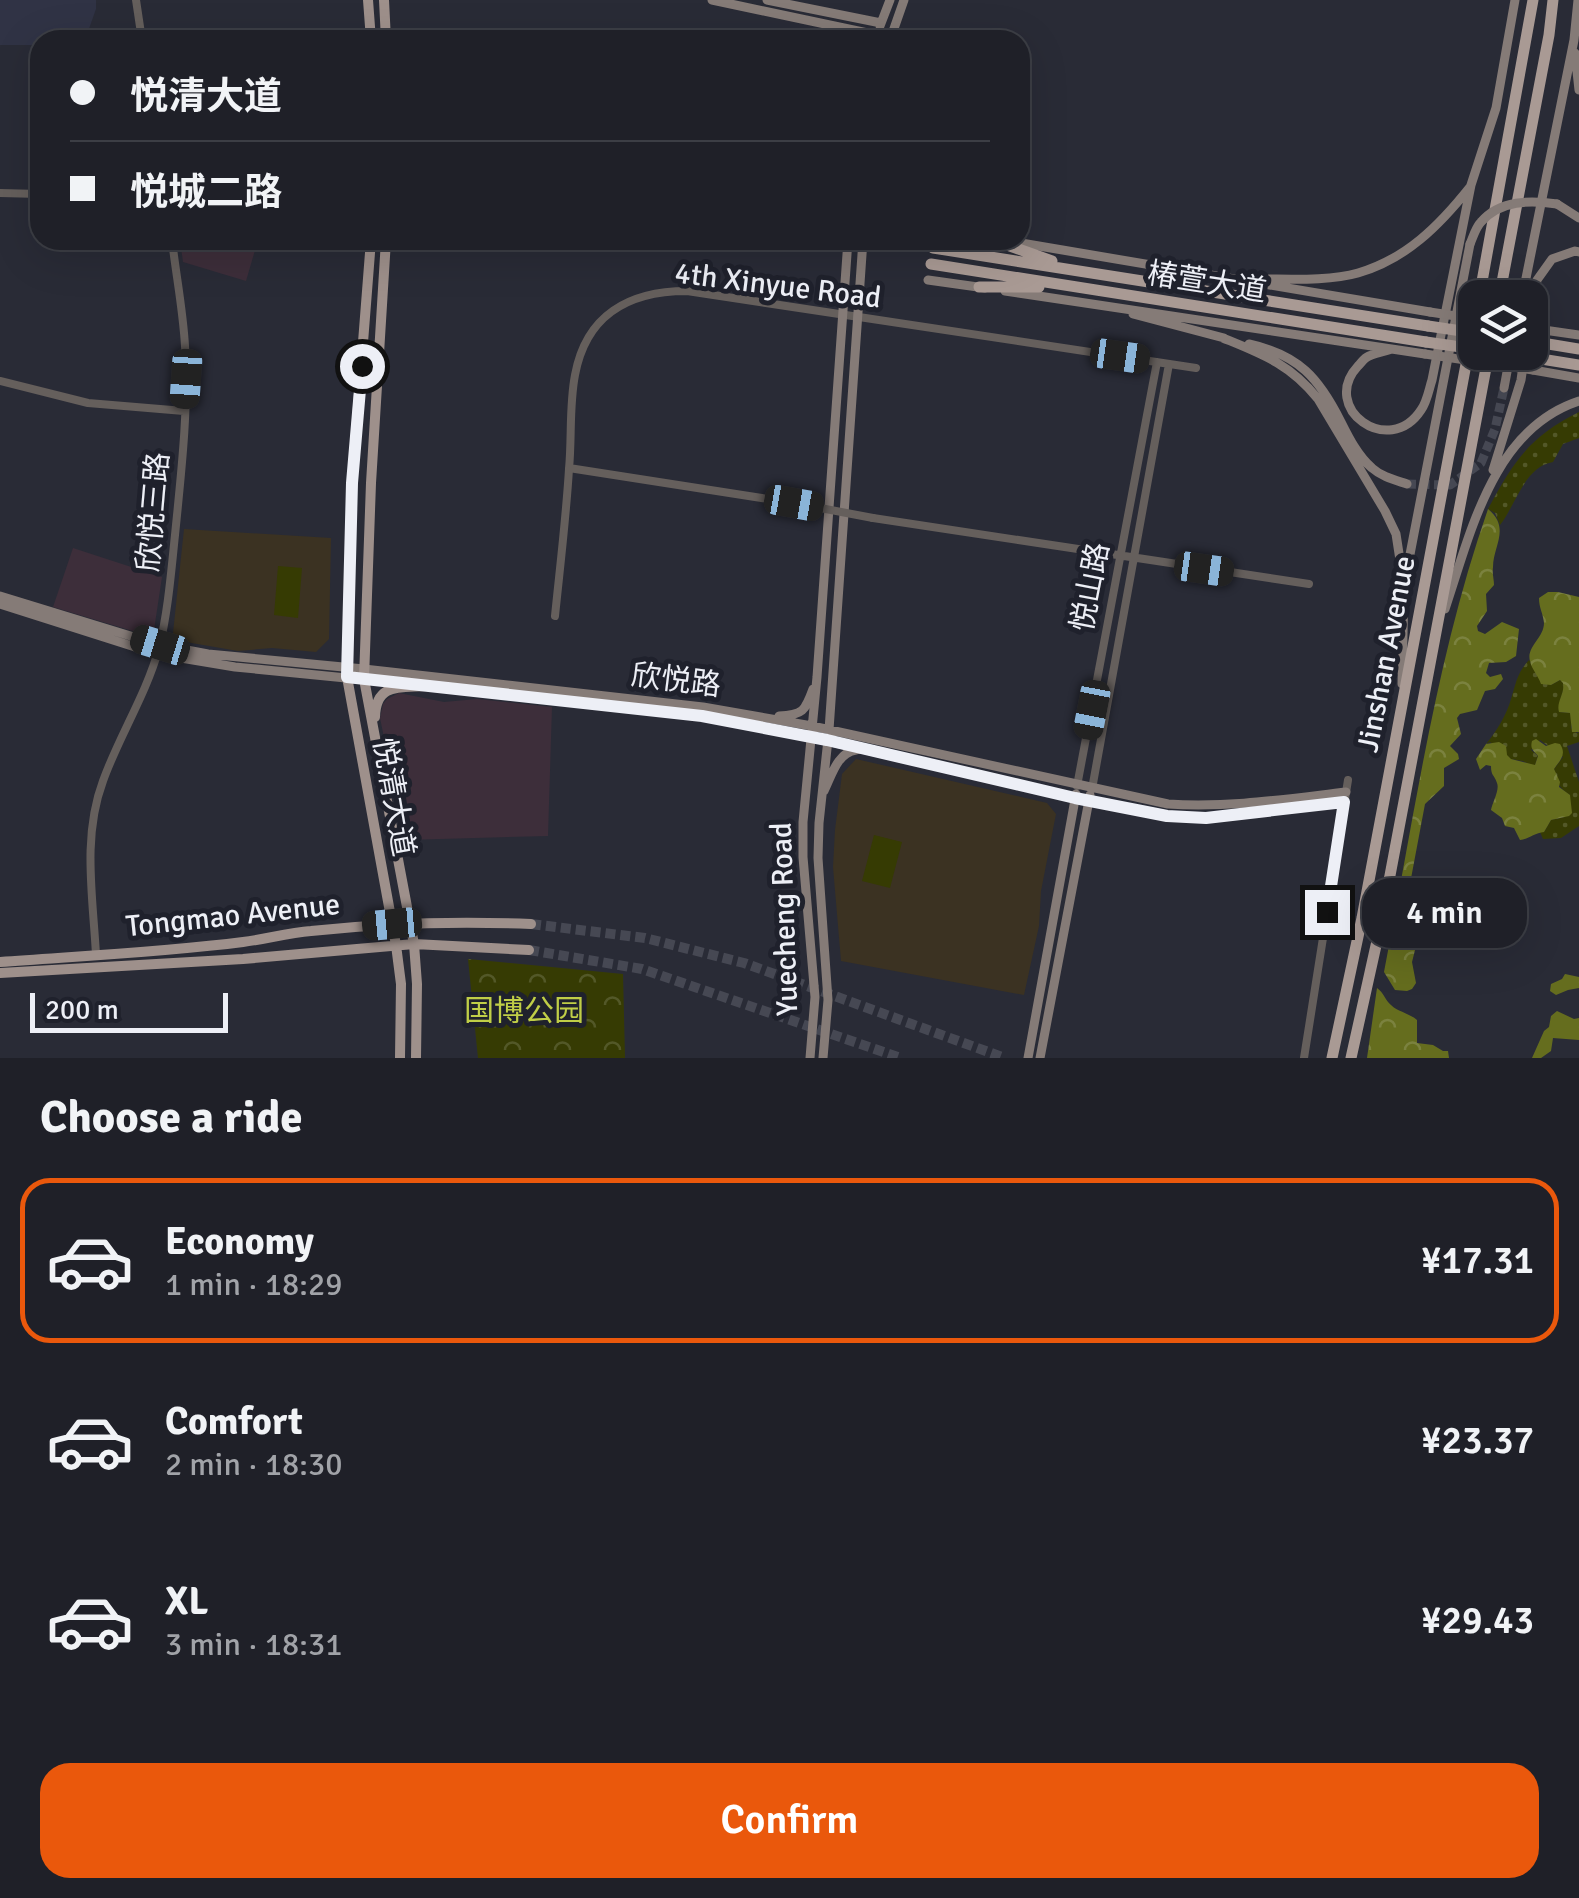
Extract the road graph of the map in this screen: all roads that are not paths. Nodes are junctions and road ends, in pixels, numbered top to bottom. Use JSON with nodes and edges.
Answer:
{"nodes":[{"id":1,"x":136,"y":0,"type":"edge"},
{"id":2,"x":368,"y":0,"type":"edge"},
{"id":3,"x":384,"y":0,"type":"edge"},
{"id":4,"x":712,"y":0,"type":"edge"},
{"id":5,"x":766,"y":0,"type":"edge"},
{"id":6,"x":890,"y":0,"type":"edge"},
{"id":7,"x":904,"y":0,"type":"edge"},
{"id":8,"x":1516,"y":0,"type":"edge"},
{"id":9,"x":1532,"y":0,"type":"edge"},
{"id":10,"x":1556,"y":0,"type":"edge"},
{"id":11,"x":1578,"y":0,"type":"edge"},
{"id":12,"x":881,"y":23,"type":"junction"},
{"id":13,"x":140,"y":30,"type":"edge"},
{"id":14,"x":370,"y":30,"type":"edge"},
{"id":15,"x":386,"y":30,"type":"edge"},
{"id":16,"x":846,"y":30,"type":"edge"},
{"id":17,"x":879,"y":30,"type":"edge"},
{"id":18,"x":894,"y":30,"type":"edge"},
{"id":19,"x":1574,"y":40,"type":"junction"},
{"id":20,"x":1579,"y":90,"type":"edge"},
{"id":21,"x":1471,"y":185,"type":"junction"},
{"id":22,"x":0,"y":193,"type":"edge"},
{"id":23,"x":30,"y":194,"type":"edge"},
{"id":24,"x":1579,"y":218,"type":"edge"},
{"id":25,"x":1030,"y":246,"type":"edge"},
{"id":26,"x":173,"y":250,"type":"edge"},
{"id":27,"x":371,"y":250,"type":"edge"},
{"id":28,"x":385,"y":250,"type":"edge"},
{"id":29,"x":847,"y":250,"type":"edge"},
{"id":30,"x":862,"y":250,"type":"edge"},
{"id":31,"x":946,"y":250,"type":"edge"},
{"id":32,"x":1024,"y":250,"type":"edge"},
{"id":33,"x":1579,"y":252,"type":"edge"},
{"id":34,"x":930,"y":264,"type":"dead end"},
{"id":35,"x":1080,"y":271,"type":"junction"},
{"id":36,"x":928,"y":280,"type":"dead end"},
{"id":37,"x":1236,"y":280,"type":"junction"},
{"id":38,"x":1482,"y":280,"type":"edge"},
{"id":39,"x":1502,"y":280,"type":"edge"},
{"id":40,"x":1526,"y":280,"type":"edge"},
{"id":41,"x":1538,"y":280,"type":"edge"},
{"id":42,"x":1078,"y":287,"type":"junction"},
{"id":43,"x":978,"y":288,"type":"junction"},
{"id":44,"x":1096,"y":305,"type":"junction"},
{"id":45,"x":841,"y":315,"type":"junction"},
{"id":46,"x":1458,"y":316,"type":"edge"},
{"id":47,"x":858,"y":318,"type":"junction"},
{"id":48,"x":1458,"y":330,"type":"edge"},
{"id":49,"x":1576,"y":333,"type":"edge"},
{"id":50,"x":1548,"y":337,"type":"edge"},
{"id":51,"x":1223,"y":338,"type":"junction"},
{"id":52,"x":1548,"y":341,"type":"edge"},
{"id":53,"x":1425,"y":348,"type":"junction"},
{"id":54,"x":1392,"y":349,"type":"junction"},
{"id":55,"x":1458,"y":349,"type":"edge"},
{"id":56,"x":1579,"y":349,"type":"edge"},
{"id":57,"x":1458,"y":352,"type":"edge"},
{"id":58,"x":1157,"y":362,"type":"junction"},
{"id":59,"x":1548,"y":362,"type":"edge"},
{"id":60,"x":1169,"y":364,"type":"junction"},
{"id":61,"x":1579,"y":365,"type":"edge"},
{"id":62,"x":1548,"y":366,"type":"edge"},
{"id":63,"x":1196,"y":368,"type":"dead end"},
{"id":64,"x":1465,"y":370,"type":"edge"},
{"id":65,"x":1486,"y":370,"type":"edge"},
{"id":66,"x":1508,"y":370,"type":"edge"},
{"id":67,"x":1526,"y":370,"type":"edge"},
{"id":68,"x":1579,"y":378,"type":"edge"},
{"id":69,"x":0,"y":381,"type":"edge"},
{"id":70,"x":1504,"y":388,"type":"tunnel mouth"},
{"id":71,"x":1579,"y":401,"type":"edge"},
{"id":72,"x":184,"y":411,"type":"junction"},
{"id":73,"x":570,"y":468,"type":"junction"},
{"id":74,"x":1408,"y":484,"type":"tunnel mouth"},
{"id":75,"x":1485,"y":496,"type":"junction"},
{"id":76,"x":1122,"y":557,"type":"junction"},
{"id":77,"x":1134,"y":559,"type":"junction"},
{"id":78,"x":1310,"y":584,"type":"dead end"},
{"id":79,"x":1404,"y":586,"type":"junction"},
{"id":80,"x":0,"y":596,"type":"edge"},
{"id":81,"x":0,"y":604,"type":"edge"},
{"id":82,"x":555,"y":616,"type":"dead end"},
{"id":83,"x":1436,"y":635,"type":"junction"},
{"id":84,"x":158,"y":649,"type":"junction"},
{"id":85,"x":347,"y":672,"type":"junction"},
{"id":86,"x":364,"y":674,"type":"junction"},
{"id":87,"x":818,"y":677,"type":"junction"},
{"id":88,"x":426,"y":686,"type":"junction"},
{"id":89,"x":1402,"y":708,"type":"junction"},
{"id":90,"x":758,"y":718,"type":"junction"},
{"id":91,"x":812,"y":732,"type":"junction"},
{"id":92,"x":828,"y":735,"type":"junction"},
{"id":93,"x":376,"y":743,"type":"junction"},
{"id":94,"x":861,"y":749,"type":"junction"},
{"id":95,"x":1348,"y":780,"type":"dead end"},
{"id":96,"x":1078,"y":786,"type":"junction"},
{"id":97,"x":1092,"y":789,"type":"junction"},
{"id":98,"x":1345,"y":797,"type":"junction"},
{"id":99,"x":821,"y":798,"type":"junction"},
{"id":100,"x":1075,"y":798,"type":"junction"},
{"id":101,"x":1090,"y":801,"type":"junction"},
{"id":102,"x":410,"y":923,"type":"junction"},
{"id":103,"x":392,"y":924,"type":"junction"},
{"id":104,"x":532,"y":924,"type":"tunnel mouth"},
{"id":105,"x":396,"y":944,"type":"junction"},
{"id":106,"x":414,"y":944,"type":"junction"},
{"id":107,"x":530,"y":950,"type":"tunnel mouth"},
{"id":108,"x":96,"y":955,"type":"junction"},
{"id":109,"x":0,"y":962,"type":"edge"},
{"id":110,"x":0,"y":973,"type":"edge"},
{"id":111,"x":1352,"y":1056,"type":"edge"},
{"id":112,"x":400,"y":1058,"type":"edge"},
{"id":113,"x":416,"y":1058,"type":"edge"},
{"id":114,"x":810,"y":1058,"type":"edge"},
{"id":115,"x":823,"y":1058,"type":"edge"},
{"id":116,"x":1028,"y":1058,"type":"edge"},
{"id":117,"x":1040,"y":1058,"type":"edge"},
{"id":118,"x":1304,"y":1058,"type":"edge"},
{"id":119,"x":1332,"y":1058,"type":"edge"}],
"edges":[{"from":1,"to":13,"type":"street"},
{"from":2,"to":14,"type":"main road"},
{"from":3,"to":15,"type":"main road"},
{"from":4,"to":16,"type":"main road"},
{"from":5,"to":12,"type":"main road"},
{"from":6,"to":12,"type":"main road"},
{"from":7,"to":18,"type":"main road"},
{"from":8,"to":21,"type":"main road"},
{"from":9,"to":38,"type":"highway"},
{"from":10,"to":39,"type":"highway"},
{"from":11,"to":19,"type":"main road"},
{"from":12,"to":17,"type":"main road"},
{"from":19,"to":20,"type":"main road"},
{"from":19,"to":40,"type":"main road"},
{"from":21,"to":37,"type":"main road"},
{"from":21,"to":54,"type":"main road"},
{"from":22,"to":23,"type":"street"},
{"from":24,"to":79,"type":"main road","bridge":true},
{"from":25,"to":37,"type":"main road"},
{"from":26,"to":72,"type":"street","name":"欣悦三路"},
{"from":27,"to":85,"type":"main road","name":"悦清大道"},
{"from":28,"to":86,"type":"main road","name":"悦清大道"},
{"from":29,"to":45,"type":"main road","name":"Yuecheng Road"},
{"from":30,"to":47,"type":"main road","name":"Yuecheng Road"},
{"from":31,"to":35,"type":"highway","name":"椿萱大道"},
{"from":32,"to":35,"type":"highway"},
{"from":33,"to":41,"type":"main road"},
{"from":34,"to":42,"type":"highway","name":"椿萱大道"},
{"from":35,"to":48,"type":"highway","name":"椿萱大道","bridge":true},
{"from":36,"to":43,"type":"main road"},
{"from":37,"to":46,"type":"main road","bridge":true},
{"from":42,"to":43,"type":"highway"},
{"from":42,"to":53,"type":"highway","name":"椿萱大道"},
{"from":43,"to":44,"type":"main road"},
{"from":44,"to":51,"type":"main road"},
{"from":44,"to":54,"type":"main road"},
{"from":45,"to":47,"type":"street","name":"4th Xinyue Road"},
{"from":45,"to":73,"type":"street","name":"4th Xinyue Road"},
{"from":45,"to":87,"type":"main road","name":"Yuecheng Road"},
{"from":47,"to":58,"type":"street","name":"4th Xinyue Road"},
{"from":47,"to":92,"type":"main road","name":"Yuecheng Road"},
{"from":49,"to":50,"type":"main road"},
{"from":51,"to":74,"type":"main road"},
{"from":51,"to":79,"type":"main road"},
{"from":52,"to":56,"type":"highway"},
{"from":53,"to":54,"type":"main road"},
{"from":53,"to":55,"type":"highway","name":"椿萱大道","bridge":true},
{"from":53,"to":57,"type":"main road","bridge":true},
{"from":58,"to":60,"type":"street","name":"4th Xinyue Road"},
{"from":58,"to":76,"type":"street","name":"悦山路"},
{"from":59,"to":61,"type":"highway"},
{"from":60,"to":63,"type":"street","name":"4th Xinyue Road"},
{"from":60,"to":77,"type":"street","name":"悦山路"},
{"from":62,"to":68,"type":"main road"},
{"from":64,"to":89,"type":"highway","name":"Jinshan Avenue"},
{"from":65,"to":83,"type":"highway","name":"Jinshan Avenue"},
{"from":66,"to":70,"type":"main road"},
{"from":67,"to":75,"type":"main road"},
{"from":69,"to":72,"type":"street"},
{"from":71,"to":75,"type":"main road"},
{"from":72,"to":84,"type":"street","name":"欣悦三路"},
{"from":73,"to":76,"type":"street","bridge":true},
{"from":73,"to":82,"type":"street","name":"4th Xinyue Road"},
{"from":75,"to":83,"type":"main road"},
{"from":76,"to":77,"type":"street"},
{"from":76,"to":96,"type":"street","name":"悦山路"},
{"from":77,"to":78,"type":"street"},
{"from":77,"to":97,"type":"street","name":"悦山路"},
{"from":79,"to":89,"type":"main road"},
{"from":80,"to":84,"type":"main road","name":"欣悦路"},
{"from":81,"to":84,"type":"main road","name":"欣悦路"},
{"from":83,"to":111,"type":"highway","name":"Jinshan Avenue"},
{"from":84,"to":85,"type":"main road","name":"欣悦路"},
{"from":84,"to":108,"type":"street","name":"欣悦三路"},
{"from":85,"to":86,"type":"main road","name":"欣悦路"},
{"from":85,"to":103,"type":"main road","name":"悦清大道"},
{"from":86,"to":88,"type":"main road","name":"欣悦路"},
{"from":86,"to":90,"type":"main road","name":"欣悦路"},
{"from":86,"to":93,"type":"main road","name":"悦清大道"},
{"from":87,"to":90,"type":"main road"},
{"from":87,"to":91,"type":"main road","name":"Yuecheng Road"},
{"from":88,"to":91,"type":"main road","name":"欣悦路"},
{"from":88,"to":93,"type":"main road"},
{"from":89,"to":119,"type":"highway","name":"Jinshan Avenue"},
{"from":90,"to":91,"type":"main road","name":"欣悦路"},
{"from":91,"to":92,"type":"main road","name":"欣悦路"},
{"from":91,"to":114,"type":"main road","name":"Yuecheng Road"},
{"from":92,"to":94,"type":"main road","name":"欣悦路"},
{"from":92,"to":96,"type":"main road","name":"欣悦路"},
{"from":92,"to":99,"type":"main road","name":"Yuecheng Road"},
{"from":93,"to":102,"type":"main road","name":"悦清大道"},
{"from":94,"to":99,"type":"main road"},
{"from":94,"to":100,"type":"main road","name":"欣悦路"},
{"from":95,"to":98,"type":"street"},
{"from":96,"to":97,"type":"main road","name":"欣悦路"},
{"from":96,"to":100,"type":"main road","name":"悦山路"},
{"from":97,"to":98,"type":"main road","name":"欣悦路"},
{"from":97,"to":101,"type":"main road","name":"悦山路"},
{"from":98,"to":101,"type":"main road","name":"欣悦路"},
{"from":98,"to":118,"type":"street"},
{"from":99,"to":115,"type":"main road","name":"Yuecheng Road"},
{"from":100,"to":101,"type":"main road","name":"欣悦路"},
{"from":100,"to":116,"type":"main road","name":"悦山路"},
{"from":101,"to":117,"type":"main road","name":"悦山路"},
{"from":102,"to":103,"type":"main road","name":"Tongmao Avenue"},
{"from":102,"to":104,"type":"main road","name":"Tongmao Avenue"},
{"from":102,"to":106,"type":"main road","name":"悦清大道"},
{"from":103,"to":105,"type":"main road","name":"悦清大道"},
{"from":103,"to":108,"type":"main road","name":"Tongmao Avenue"},
{"from":105,"to":106,"type":"main road","name":"Tongmao Avenue"},
{"from":105,"to":110,"type":"main road","name":"Tongmao Avenue"},
{"from":105,"to":112,"type":"main road","name":"悦清大道"},
{"from":106,"to":107,"type":"main road","name":"Tongmao Avenue"},
{"from":106,"to":113,"type":"main road","name":"悦清大道"},
{"from":108,"to":109,"type":"main road","name":"Tongmao Avenue"}]}
